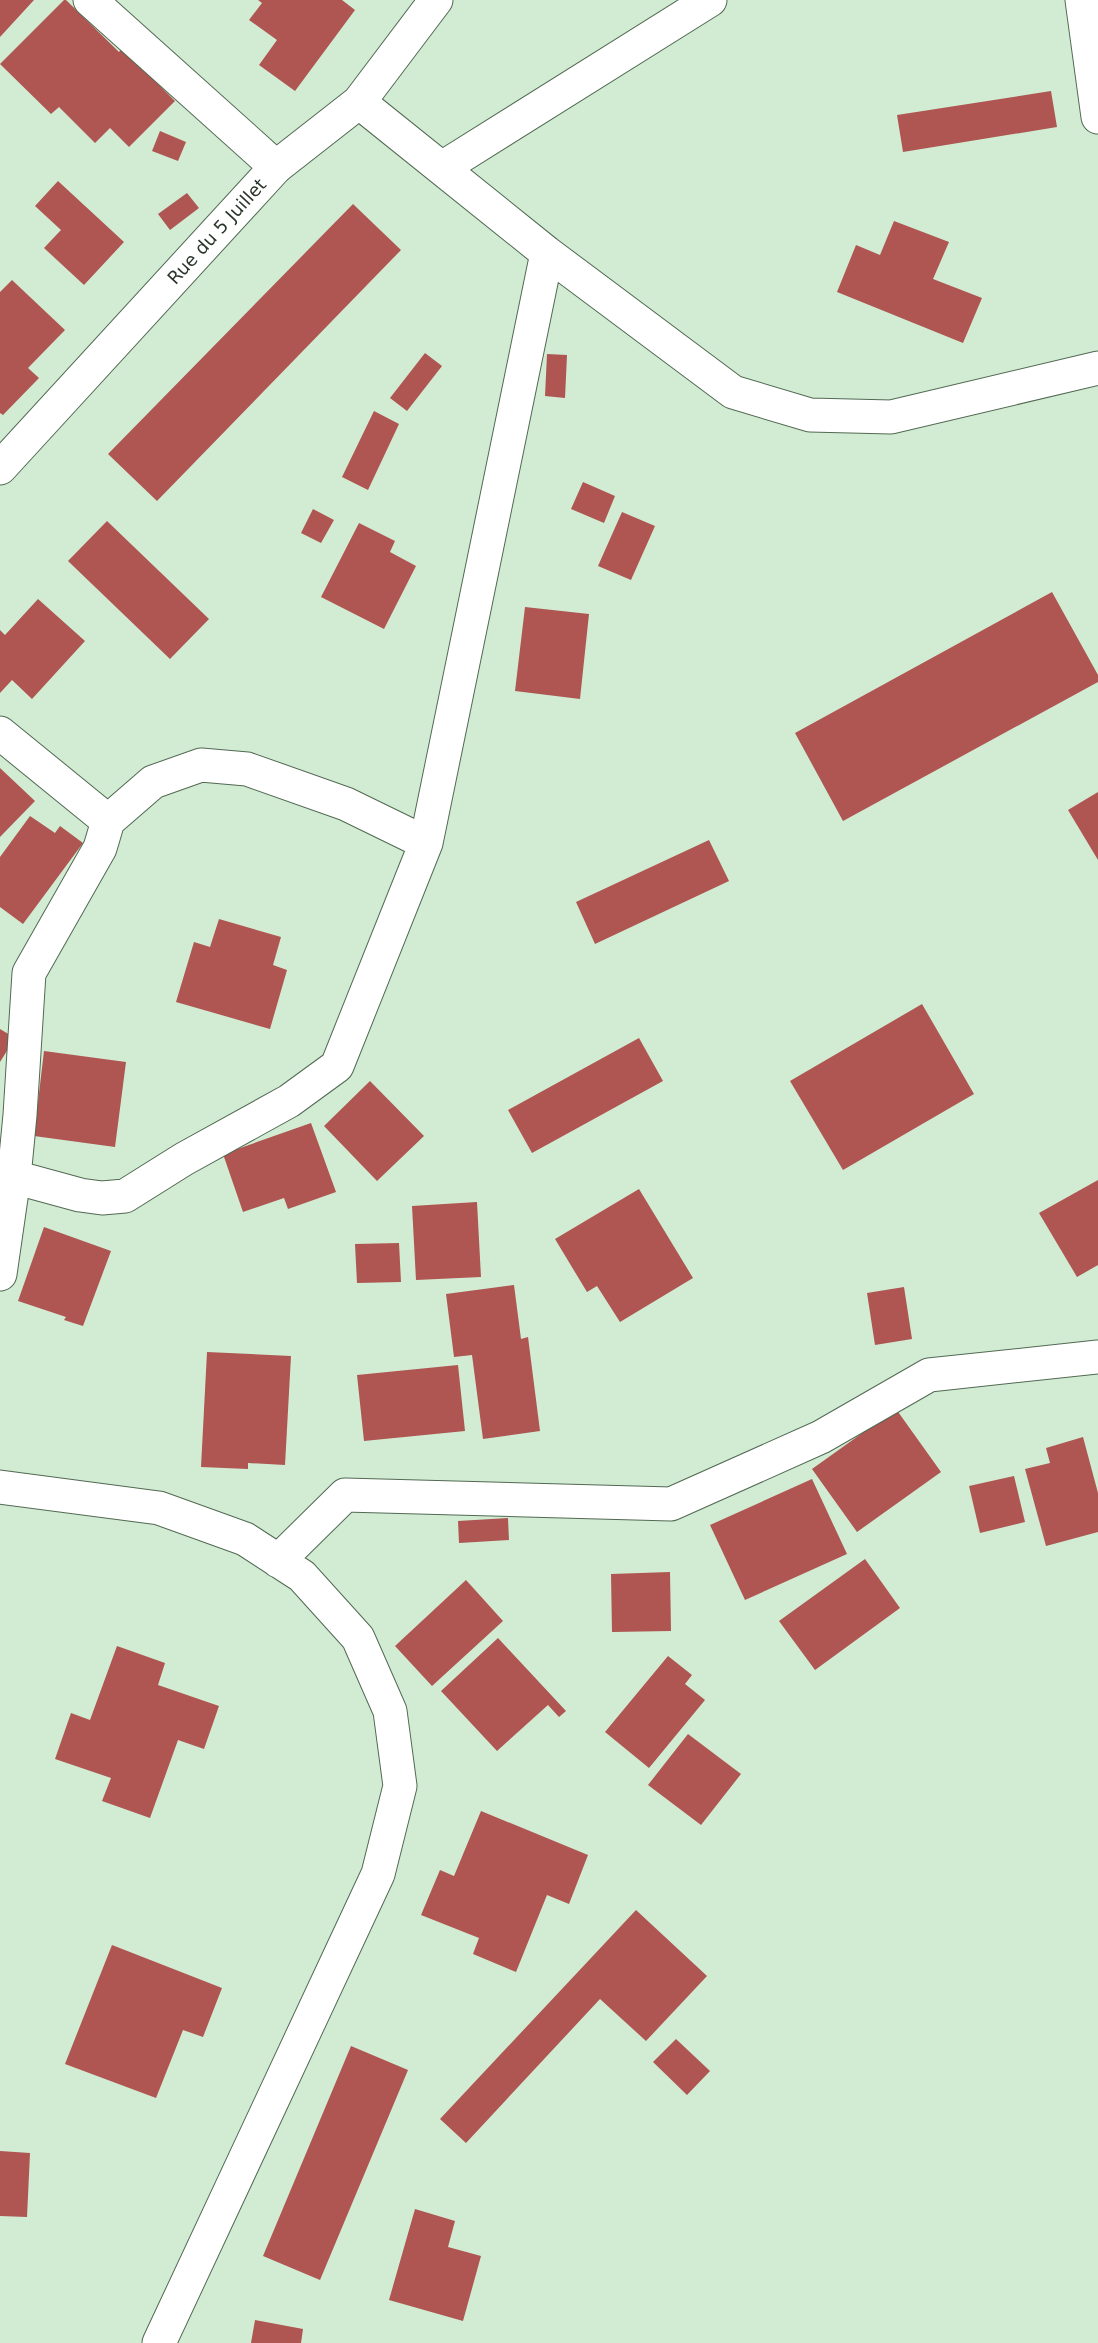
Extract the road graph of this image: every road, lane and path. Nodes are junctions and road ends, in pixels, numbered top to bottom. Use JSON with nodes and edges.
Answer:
{"nodes":[{"id":1,"x":90,"y":0,"type":"edge"},
{"id":2,"x":436,"y":0,"type":"edge"},
{"id":3,"x":710,"y":0,"type":"edge"},
{"id":4,"x":1082,"y":0,"type":"edge"},
{"id":5,"x":359,"y":102,"type":"junction"},
{"id":6,"x":1098,"y":117,"type":"edge"},
{"id":7,"x":276,"y":167,"type":"junction"},
{"id":8,"x":442,"y":168,"type":"junction"},
{"id":9,"x":547,"y":253,"type":"junction"},
{"id":10,"x":1098,"y":368,"type":"edge"},
{"id":11,"x":0,"y":468,"type":"edge"},
{"id":12,"x":0,"y":733,"type":"edge"},
{"id":13,"x":108,"y":821,"type":"junction"},
{"id":14,"x":426,"y":843,"type":"junction"},
{"id":15,"x":14,"y":1177,"type":"junction"},
{"id":16,"x":0,"y":1274,"type":"edge"},
{"id":17,"x":1098,"y":1357,"type":"edge"},
{"id":18,"x":0,"y":1487,"type":"edge"},
{"id":19,"x":278,"y":1561,"type":"junction"},
{"id":20,"x":159,"y":2343,"type":"edge"}],
"edges":[{"from":1,"to":7,"type":"street"},
{"from":2,"to":5,"type":"street","name":"Rue du 5 Juillet"},
{"from":3,"to":8,"type":"street"},
{"from":4,"to":6,"type":"street"},
{"from":5,"to":7,"type":"street","name":"Rue du 5 Juillet"},
{"from":5,"to":8,"type":"street"},
{"from":7,"to":11,"type":"street","name":"Rue du 5 Juillet"},
{"from":8,"to":9,"type":"street"},
{"from":9,"to":10,"type":"street"},
{"from":9,"to":14,"type":"street"},
{"from":12,"to":13,"type":"street"},
{"from":13,"to":14,"type":"street"},
{"from":13,"to":15,"type":"street"},
{"from":14,"to":15,"type":"street"},
{"from":15,"to":16,"type":"street"},
{"from":17,"to":19,"type":"street"},
{"from":18,"to":19,"type":"street"},
{"from":19,"to":20,"type":"street"}]}
